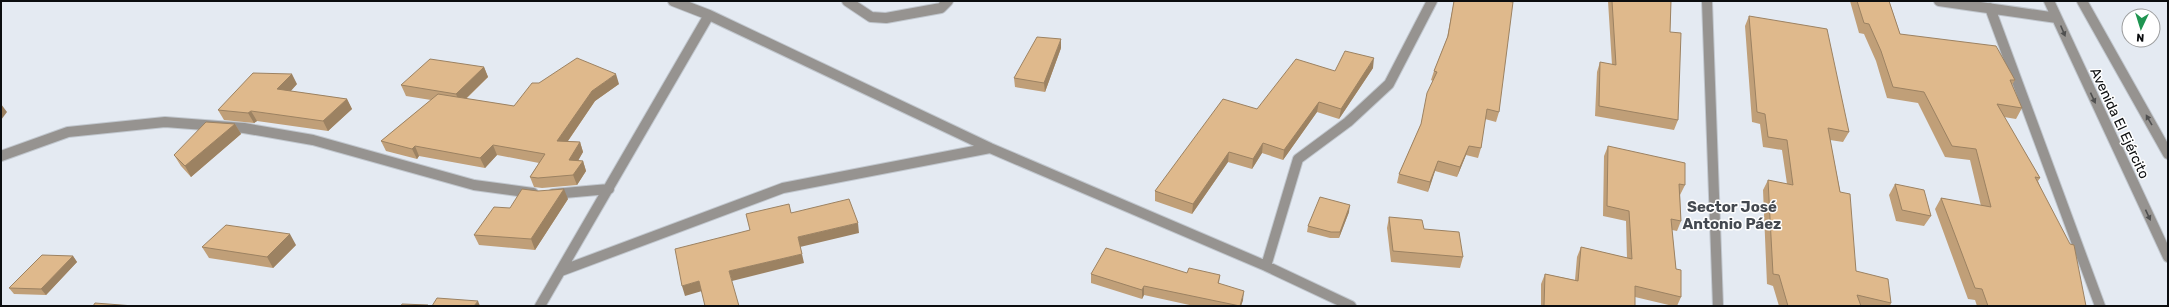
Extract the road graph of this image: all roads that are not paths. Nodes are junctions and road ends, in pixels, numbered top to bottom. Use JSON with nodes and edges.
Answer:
{"nodes":[{"id":1,"x":673,"y":1,"type":"edge"},
{"id":2,"x":847,"y":1,"type":"edge"},
{"id":3,"x":948,"y":1,"type":"edge"},
{"id":4,"x":1432,"y":1,"type":"edge"},
{"id":5,"x":1707,"y":1,"type":"edge"},
{"id":6,"x":1939,"y":1,"type":"edge"},
{"id":7,"x":2049,"y":1,"type":"edge"},
{"id":8,"x":2082,"y":1,"type":"edge"},
{"id":9,"x":1990,"y":8,"type":"junction"},
{"id":10,"x":709,"y":15,"type":"junction"},
{"id":11,"x":2057,"y":18,"type":"junction"},
{"id":12,"x":990,"y":148,"type":"junction"},
{"id":13,"x":2168,"y":154,"type":"edge"},
{"id":14,"x":1,"y":156,"type":"edge"},
{"id":15,"x":609,"y":189,"type":"junction"},
{"id":16,"x":2168,"y":256,"type":"edge"},
{"id":17,"x":1266,"y":266,"type":"junction"},
{"id":18,"x":561,"y":271,"type":"junction"},
{"id":19,"x":540,"y":306,"type":"edge"},
{"id":20,"x":1351,"y":306,"type":"edge"},
{"id":21,"x":1718,"y":306,"type":"edge"},
{"id":22,"x":2100,"y":306,"type":"edge"}],
"edges":[{"from":1,"to":10,"type":"street"},
{"from":2,"to":3,"type":"street"},
{"from":4,"to":17,"type":"street"},
{"from":5,"to":21,"type":"street"},
{"from":6,"to":9,"type":"street"},
{"from":7,"to":11,"type":"street","name":"Avenida El Ejército"},
{"from":13,"to":8,"type":"street","name":"Avenida El Ejército","one_way":true},
{"from":9,"to":11,"type":"street"},
{"from":9,"to":22,"type":"street"},
{"from":10,"to":12,"type":"street"},
{"from":10,"to":15,"type":"street"},
{"from":11,"to":16,"type":"street","name":"Avenida El Ejército","one_way":true},
{"from":12,"to":17,"type":"street"},
{"from":12,"to":18,"type":"street"},
{"from":14,"to":15,"type":"street"},
{"from":15,"to":18,"type":"street"},
{"from":17,"to":20,"type":"street"},
{"from":18,"to":19,"type":"street"}]}
